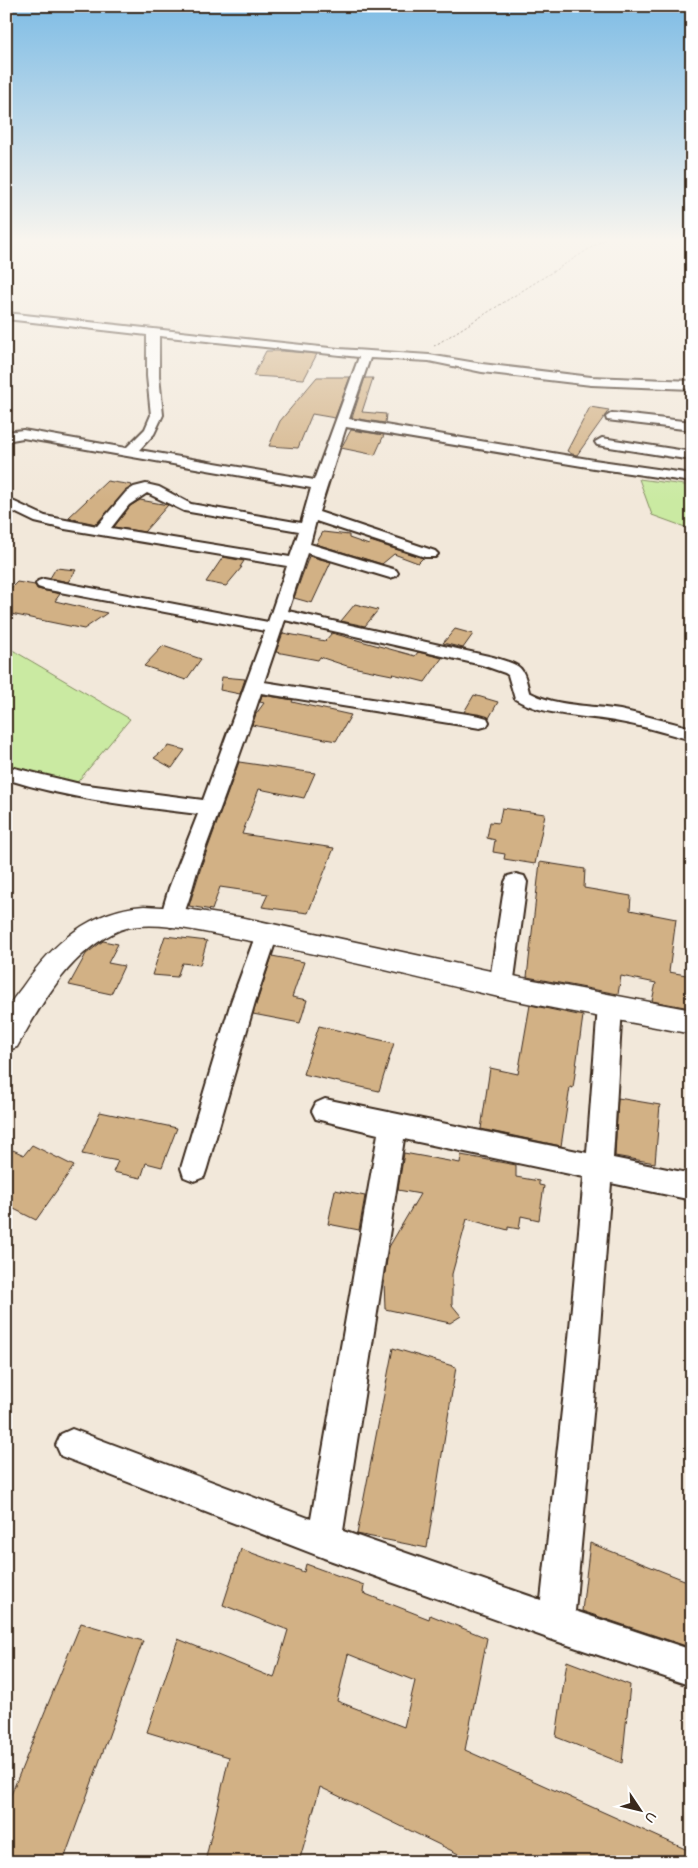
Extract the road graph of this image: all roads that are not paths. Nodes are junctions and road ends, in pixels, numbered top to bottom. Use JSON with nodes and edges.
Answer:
{"nodes":[{"id":1,"x":106,"y":326,"type":"edge"},
{"id":2,"x":153,"y":331,"type":"junction"},
{"id":3,"x":366,"y":354,"type":"junction"},
{"id":4,"x":692,"y":385,"type":"edge"},
{"id":5,"x":342,"y":422,"type":"junction"},
{"id":6,"x":692,"y":426,"type":"edge"},
{"id":7,"x":6,"y":437,"type":"edge"},
{"id":8,"x":602,"y":442,"type":"junction"},
{"id":9,"x":128,"y":453,"type":"junction"},
{"id":10,"x":692,"y":456,"type":"edge"},
{"id":11,"x":594,"y":464,"type":"junction"},
{"id":12,"x":692,"y":478,"type":"edge"},
{"id":13,"x":319,"y":485,"type":"junction"},
{"id":14,"x":6,"y":502,"type":"edge"},
{"id":15,"x":308,"y":521,"type":"junction"},
{"id":16,"x":100,"y":532,"type":"junction"},
{"id":17,"x":302,"y":546,"type":"junction"},
{"id":18,"x":430,"y":554,"type":"dead end"},
{"id":19,"x":296,"y":563,"type":"junction"},
{"id":20,"x":390,"y":573,"type":"dead end"},
{"id":21,"x":44,"y":584,"type":"dead end"},
{"id":22,"x":276,"y":621,"type":"junction"},
{"id":23,"x":254,"y":686,"type":"junction"},
{"id":24,"x":480,"y":722,"type":"dead end"},
{"id":25,"x":692,"y":734,"type":"edge"},
{"id":26,"x":6,"y":772,"type":"edge"},
{"id":27,"x":210,"y":808,"type":"junction"},
{"id":28,"x":516,"y":882,"type":"dead end"},
{"id":29,"x":171,"y":918,"type":"junction"},
{"id":30,"x":267,"y":934,"type":"junction"},
{"id":31,"x":501,"y":986,"type":"junction"},
{"id":32,"x":610,"y":1006,"type":"junction"},
{"id":33,"x":692,"y":1022,"type":"edge"},
{"id":34,"x":6,"y":1038,"type":"edge"},
{"id":35,"x":325,"y":1111,"type":"dead end"},
{"id":36,"x":393,"y":1125,"type":"junction"},
{"id":37,"x":194,"y":1168,"type":"dead end"},
{"id":38,"x":600,"y":1168,"type":"junction"},
{"id":39,"x":692,"y":1188,"type":"edge"},
{"id":40,"x":72,"y":1445,"type":"dead end"},
{"id":41,"x":324,"y":1541,"type":"junction"},
{"id":42,"x":556,"y":1623,"type":"junction"},
{"id":43,"x":692,"y":1668,"type":"edge"}],
"edges":[{"from":1,"to":2,"type":"street"},
{"from":2,"to":3,"type":"street"},
{"from":2,"to":9,"type":"street"},
{"from":3,"to":4,"type":"street"},
{"from":3,"to":5,"type":"street"},
{"from":5,"to":11,"type":"street"},
{"from":5,"to":13,"type":"street"},
{"from":6,"to":8,"type":"street"},
{"from":7,"to":9,"type":"street"},
{"from":8,"to":10,"type":"street"},
{"from":8,"to":11,"type":"street"},
{"from":9,"to":13,"type":"street"},
{"from":11,"to":12,"type":"street"},
{"from":13,"to":15,"type":"street"},
{"from":14,"to":16,"type":"street"},
{"from":15,"to":16,"type":"street"},
{"from":15,"to":17,"type":"street"},
{"from":15,"to":18,"type":"street"},
{"from":16,"to":19,"type":"street"},
{"from":17,"to":19,"type":"street"},
{"from":17,"to":20,"type":"street"},
{"from":19,"to":22,"type":"street"},
{"from":21,"to":22,"type":"street"},
{"from":22,"to":23,"type":"street"},
{"from":22,"to":25,"type":"street"},
{"from":23,"to":24,"type":"street"},
{"from":23,"to":27,"type":"street"},
{"from":26,"to":27,"type":"street"},
{"from":27,"to":29,"type":"street"},
{"from":28,"to":31,"type":"street"},
{"from":29,"to":30,"type":"street"},
{"from":29,"to":34,"type":"street"},
{"from":30,"to":31,"type":"street"},
{"from":30,"to":37,"type":"street"},
{"from":31,"to":32,"type":"street"},
{"from":32,"to":33,"type":"street"},
{"from":32,"to":38,"type":"street"},
{"from":35,"to":36,"type":"street"},
{"from":36,"to":38,"type":"street"},
{"from":36,"to":41,"type":"street"},
{"from":38,"to":39,"type":"street"},
{"from":38,"to":42,"type":"street"},
{"from":40,"to":41,"type":"street"},
{"from":41,"to":42,"type":"street"},
{"from":42,"to":43,"type":"street"}]}
